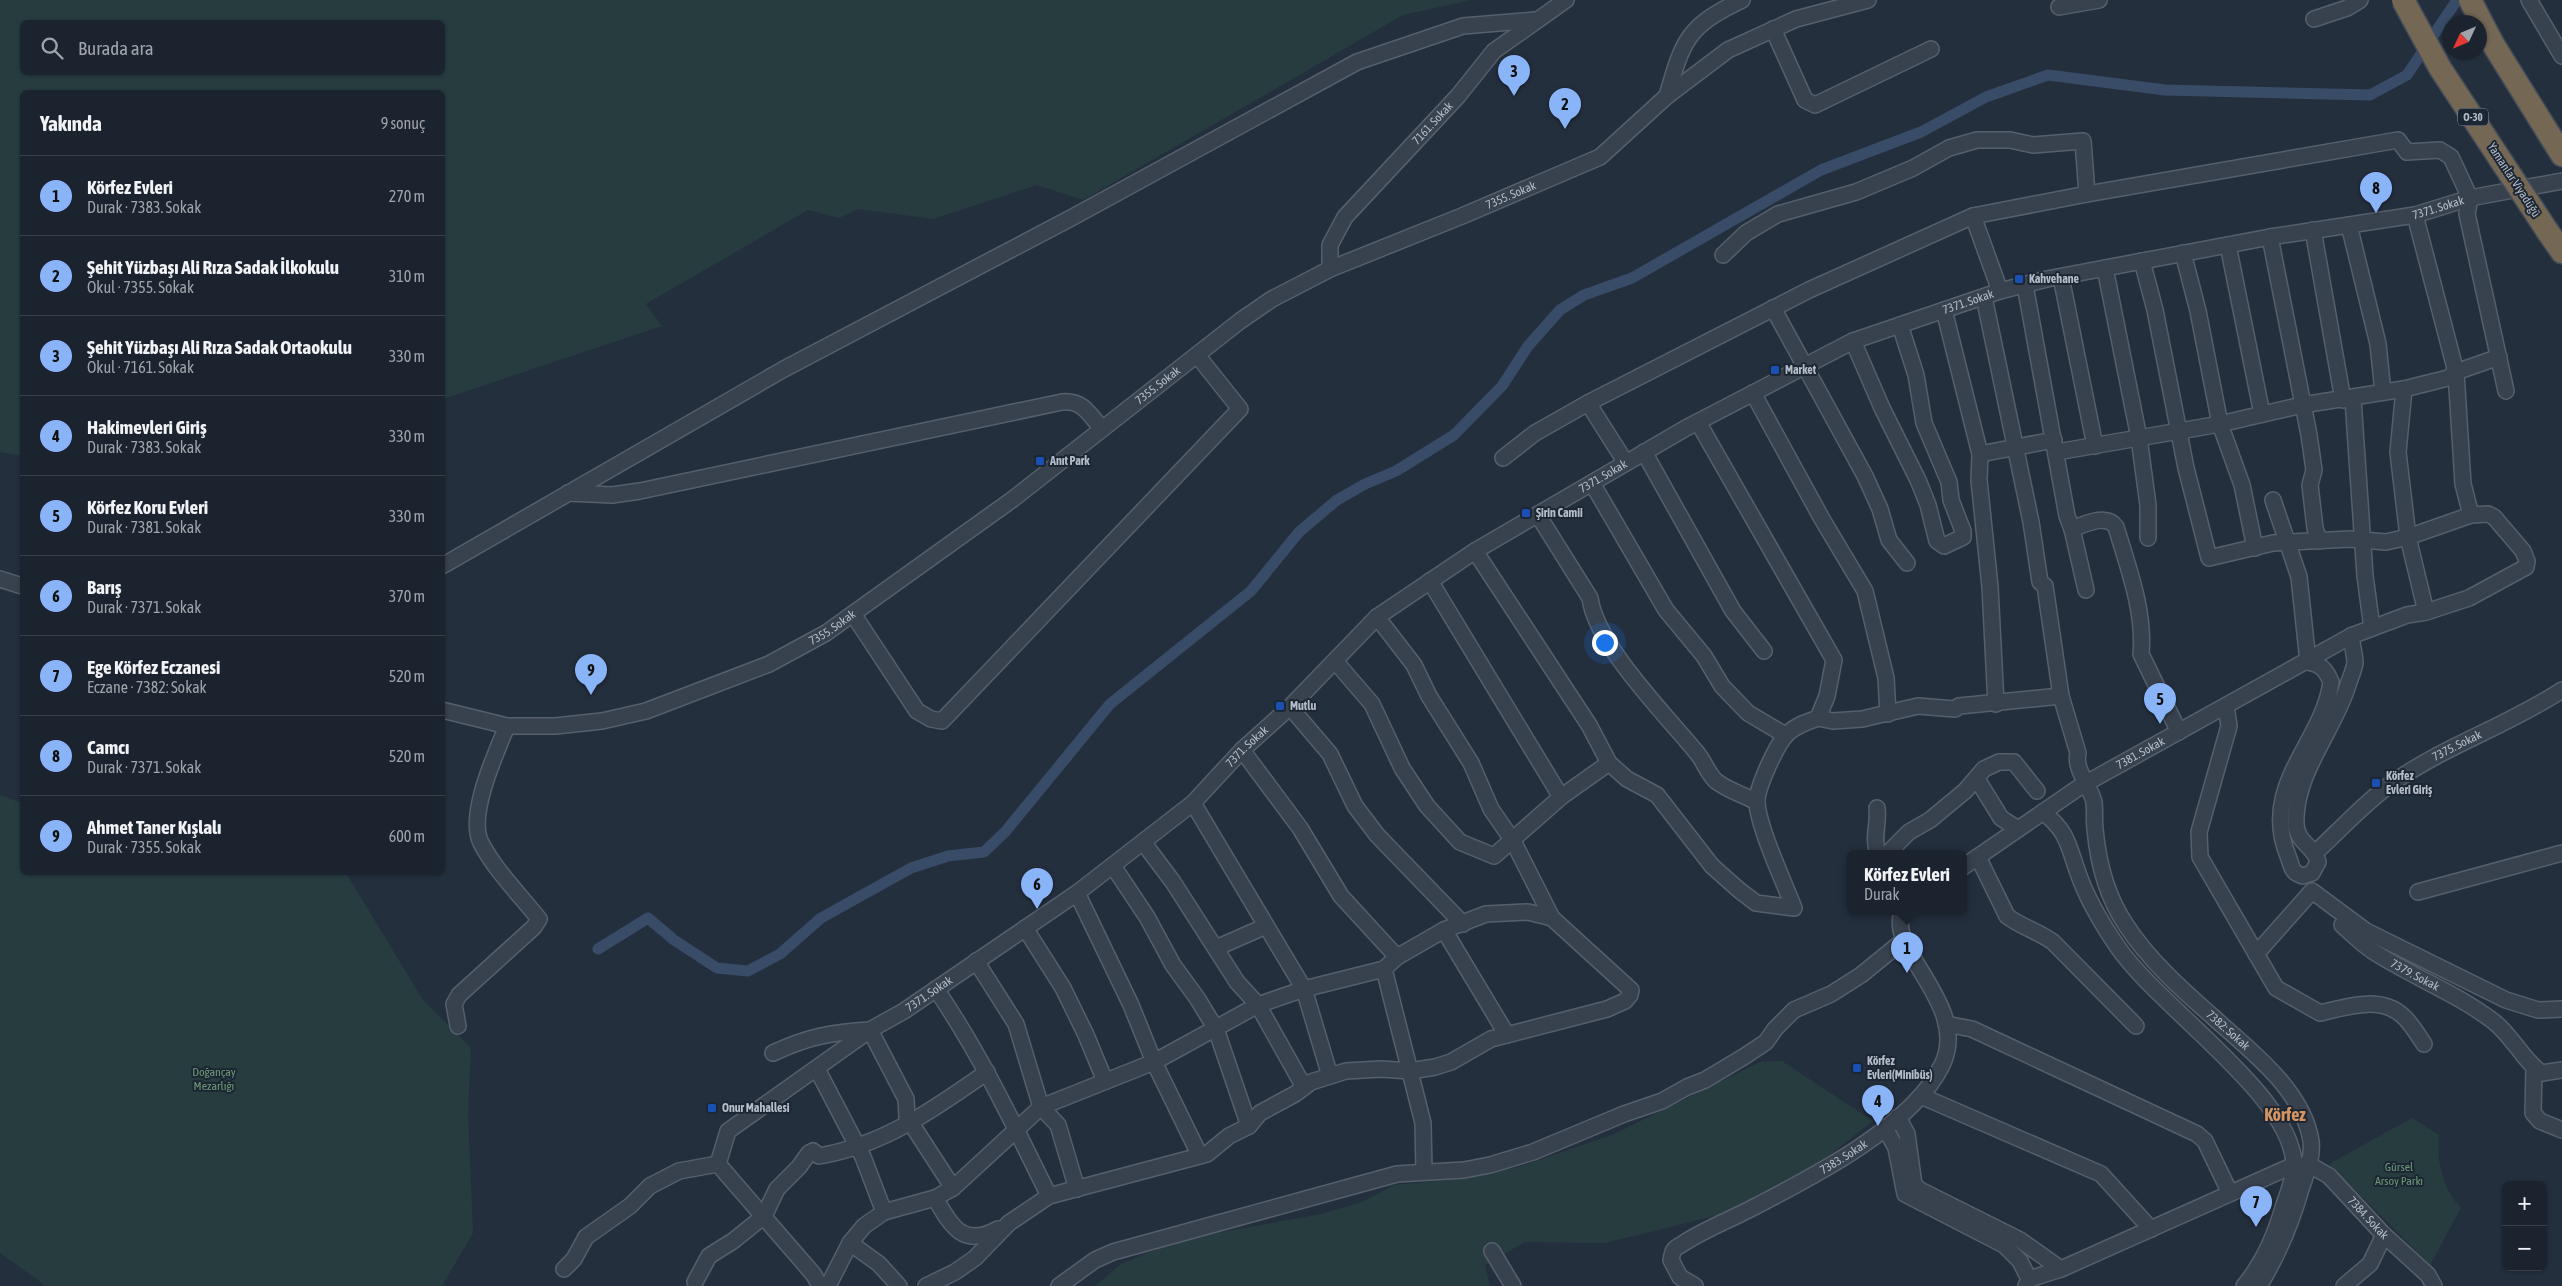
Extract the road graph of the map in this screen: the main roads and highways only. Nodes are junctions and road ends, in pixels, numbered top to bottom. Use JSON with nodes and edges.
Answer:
{"nodes":[{"id":1,"x":2403,"y":0,"type":"edge"},
{"id":2,"x":2470,"y":0,"type":"edge"},
{"id":3,"x":2562,"y":155,"type":"edge"},
{"id":4,"x":2562,"y":252,"type":"edge"}],
"edges":[{"from":1,"to":4,"type":"highway","name":"Yamanlar Viyadüğü","number":"O-30","bridge":true},
{"from":2,"to":3,"type":"highway"}]}
